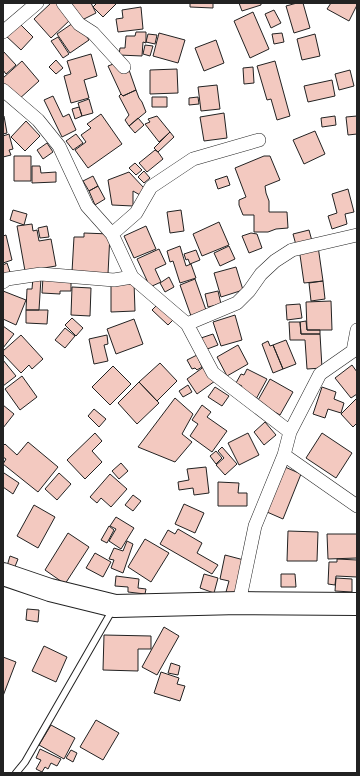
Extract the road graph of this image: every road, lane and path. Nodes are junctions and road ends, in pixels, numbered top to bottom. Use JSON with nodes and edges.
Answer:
{"nodes":[{"id":1,"x":36,"y":3,"type":"edge"},
{"id":2,"x":63,"y":3,"type":"edge"},
{"id":3,"x":3,"y":32,"type":"edge"},
{"id":4,"x":124,"y":67,"type":"dead end"},
{"id":5,"x":3,"y":90,"type":"edge"},
{"id":6,"x":259,"y":140,"type":"dead end"},
{"id":7,"x":112,"y":234,"type":"junction"},
{"id":8,"x":357,"y":235,"type":"edge"},
{"id":9,"x":132,"y":277,"type":"junction"},
{"id":10,"x":3,"y":282,"type":"edge"},
{"id":11,"x":187,"y":324,"type":"junction"},
{"id":12,"x":357,"y":330,"type":"edge"},
{"id":13,"x":290,"y":432,"type":"junction"},
{"id":14,"x":284,"y":455,"type":"junction"},
{"id":15,"x":357,"y":506,"type":"edge"},
{"id":16,"x":3,"y":574,"type":"edge"},
{"id":17,"x":239,"y":603,"type":"junction"},
{"id":18,"x":357,"y":604,"type":"edge"},
{"id":19,"x":115,"y":606,"type":"junction"},
{"id":20,"x":16,"y":773,"type":"edge"}],
"edges":[{"from":1,"to":3,"type":"street"},
{"from":2,"to":4,"type":"street"},
{"from":5,"to":7,"type":"street"},
{"from":6,"to":7,"type":"street"},
{"from":7,"to":9,"type":"street"},
{"from":8,"to":11,"type":"street"},
{"from":9,"to":10,"type":"street"},
{"from":9,"to":11,"type":"street"},
{"from":11,"to":13,"type":"street"},
{"from":12,"to":13,"type":"street"},
{"from":13,"to":14,"type":"street"},
{"from":14,"to":15,"type":"street"},
{"from":14,"to":17,"type":"street"},
{"from":16,"to":19,"type":"highway"},
{"from":17,"to":18,"type":"highway"},
{"from":17,"to":19,"type":"highway"},
{"from":19,"to":20,"type":"lane"}]}
